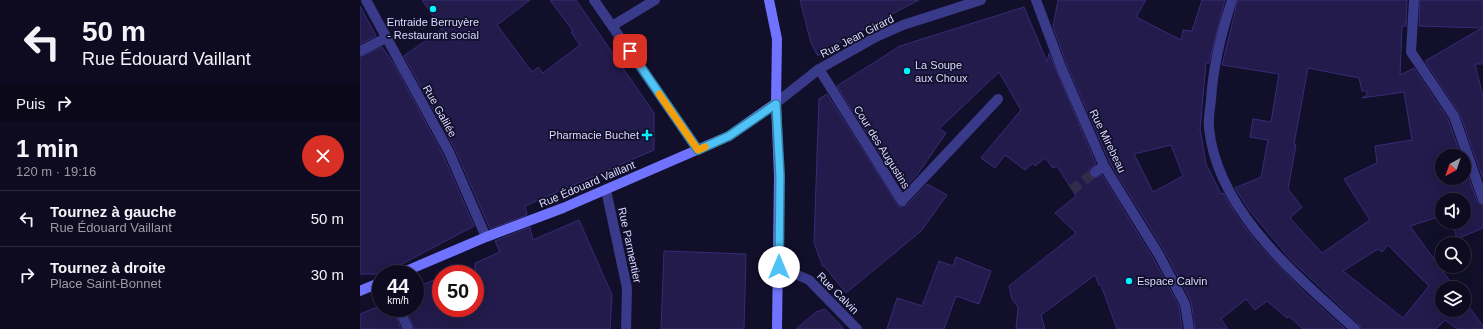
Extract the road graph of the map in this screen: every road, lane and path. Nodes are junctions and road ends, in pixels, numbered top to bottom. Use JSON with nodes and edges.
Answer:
{"nodes":[{"id":1,"x":366,"y":0,"type":"edge"},
{"id":2,"x":594,"y":0,"type":"edge"},
{"id":3,"x":655,"y":0,"type":"edge"},
{"id":4,"x":769,"y":0,"type":"edge"},
{"id":5,"x":981,"y":0,"type":"edge"},
{"id":6,"x":1036,"y":0,"type":"edge"},
{"id":7,"x":1232,"y":0,"type":"edge"},
{"id":8,"x":1414,"y":0,"type":"edge"},
{"id":9,"x":612,"y":26,"type":"junction"},
{"id":10,"x":386,"y":38,"type":"junction"},
{"id":11,"x":360,"y":50,"type":"edge"},
{"id":12,"x":819,"y":69,"type":"junction"},
{"id":13,"x":998,"y":99,"type":"dead end"},
{"id":14,"x":776,"y":104,"type":"junction"},
{"id":15,"x":698,"y":150,"type":"junction"},
{"id":16,"x":1104,"y":166,"type":"junction"},
{"id":17,"x":1095,"y":172,"type":"tunnel mouth"},
{"id":18,"x":606,"y":190,"type":"junction"},
{"id":19,"x":1483,"y":199,"type":"edge"},
{"id":20,"x":486,"y":237,"type":"junction"},
{"id":21,"x":420,"y":265,"type":"edge"},
{"id":22,"x":779,"y":267,"type":"junction"},
{"id":23,"x":372,"y":286,"type":"edge"},
{"id":24,"x":360,"y":291,"type":"edge"},
{"id":25,"x":403,"y":317,"type":"edge"},
{"id":26,"x":408,"y":329,"type":"edge"},
{"id":27,"x":626,"y":329,"type":"edge"},
{"id":28,"x":776,"y":329,"type":"edge"},
{"id":29,"x":857,"y":329,"type":"edge"},
{"id":30,"x":1189,"y":329,"type":"edge"},
{"id":31,"x":1355,"y":329,"type":"edge"}],
"edges":[{"from":1,"to":10,"type":"street","name":"Rue Galilée"},
{"from":2,"to":9,"type":"street"},
{"from":3,"to":9,"type":"street"},
{"from":4,"to":14,"type":"street"},
{"from":5,"to":12,"type":"street","name":"Rue Jean Girard"},
{"from":6,"to":16,"type":"street","name":"Rue Mirebeau"},
{"from":7,"to":31,"type":"street"},
{"from":8,"to":19,"type":"street"},
{"from":9,"to":15,"type":"street"},
{"from":10,"to":11,"type":"street"},
{"from":10,"to":20,"type":"street","name":"Rue Galilée"},
{"from":12,"to":13,"type":"street","name":"Cour des Augustins"},
{"from":12,"to":14,"type":"street","name":"Rue Jean Girard"},
{"from":14,"to":15,"type":"street","name":"Rue Édouard Vaillant"},
{"from":14,"to":22,"type":"street"},
{"from":15,"to":18,"type":"street","name":"Rue Édouard Vaillant"},
{"from":16,"to":17,"type":"street"},
{"from":16,"to":30,"type":"street","name":"Rue Mirebeau"},
{"from":18,"to":20,"type":"street","name":"Rue Édouard Vaillant"},
{"from":18,"to":27,"type":"street","name":"Rue Parmentier"},
{"from":20,"to":21,"type":"street","name":"Rue Édouard Vaillant"},
{"from":22,"to":28,"type":"street"},
{"from":22,"to":29,"type":"street","name":"Rue Calvin"},
{"from":23,"to":24,"type":"street"},
{"from":25,"to":26,"type":"street"}]}
